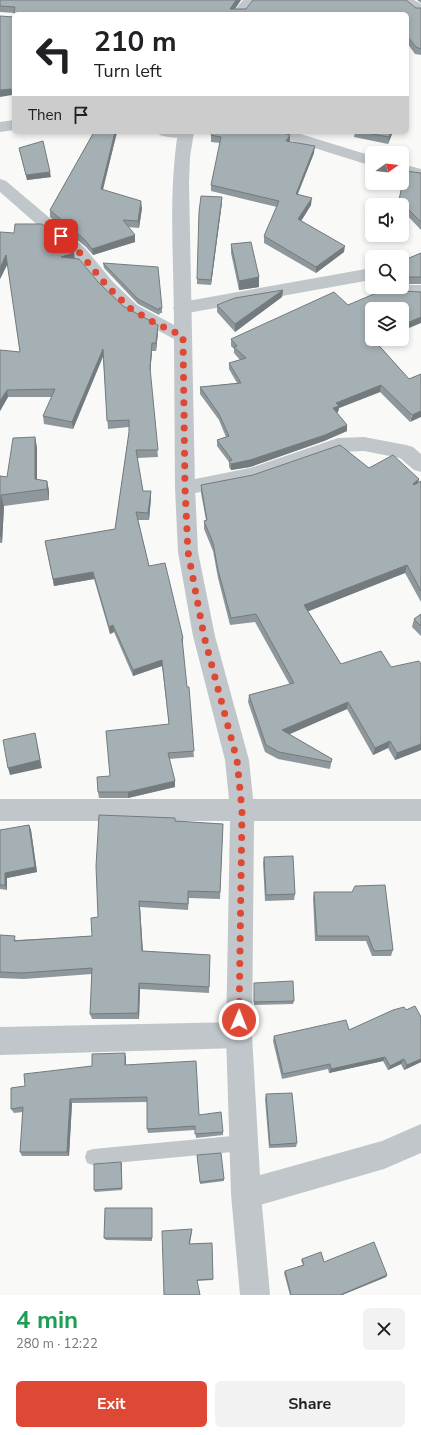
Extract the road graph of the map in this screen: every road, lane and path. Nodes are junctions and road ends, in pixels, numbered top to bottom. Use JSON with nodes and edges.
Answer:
{"nodes":[{"id":1,"x":250,"y":0,"type":"edge"},
{"id":2,"x":405,"y":0,"type":"edge"},
{"id":3,"x":421,"y":10,"type":"edge"},
{"id":4,"x":240,"y":12,"type":"edge"},
{"id":5,"x":12,"y":125,"type":"edge"},
{"id":6,"x":0,"y":127,"type":"edge"},
{"id":7,"x":179,"y":134,"type":"edge"},
{"id":8,"x":284,"y":134,"type":"edge"},
{"id":9,"x":365,"y":160,"type":"edge"},
{"id":10,"x":409,"y":171,"type":"edge"},
{"id":11,"x":421,"y":174,"type":"edge"},
{"id":12,"x":0,"y":184,"type":"edge"},
{"id":13,"x":365,"y":275,"type":"edge"},
{"id":14,"x":409,"y":290,"type":"edge"},
{"id":15,"x":421,"y":291,"type":"edge"},
{"id":16,"x":182,"y":308,"type":"junction"},
{"id":17,"x":183,"y":336,"type":"junction"},
{"id":18,"x":420,"y":462,"type":"edge"},
{"id":19,"x":185,"y":488,"type":"junction"},
{"id":20,"x":0,"y":810,"type":"edge"},
{"id":21,"x":242,"y":810,"type":"junction"},
{"id":22,"x":421,"y":810,"type":"edge"},
{"id":23,"x":239,"y":1035,"type":"junction"},
{"id":24,"x":0,"y":1041,"type":"edge"},
{"id":25,"x":421,"y":1138,"type":"edge"},
{"id":26,"x":243,"y":1143,"type":"junction"},
{"id":27,"x":93,"y":1157,"type":"dead end"},
{"id":28,"x":246,"y":1194,"type":"junction"},
{"id":29,"x":255,"y":1295,"type":"edge"}],
"edges":[{"from":1,"to":4,"type":"street"},
{"from":2,"to":3,"type":"street"},
{"from":5,"to":6,"type":"street"},
{"from":7,"to":16,"type":"street"},
{"from":8,"to":9,"type":"street"},
{"from":10,"to":11,"type":"street"},
{"from":12,"to":17,"type":"street"},
{"from":13,"to":16,"type":"street"},
{"from":14,"to":15,"type":"street"},
{"from":16,"to":17,"type":"street"},
{"from":17,"to":19,"type":"street"},
{"from":18,"to":19,"type":"street"},
{"from":19,"to":21,"type":"street"},
{"from":20,"to":21,"type":"street"},
{"from":21,"to":22,"type":"street"},
{"from":21,"to":23,"type":"street"},
{"from":23,"to":24,"type":"street"},
{"from":23,"to":26,"type":"street"},
{"from":25,"to":28,"type":"street"},
{"from":26,"to":27,"type":"lane"},
{"from":26,"to":28,"type":"street"},
{"from":28,"to":29,"type":"street"}]}
